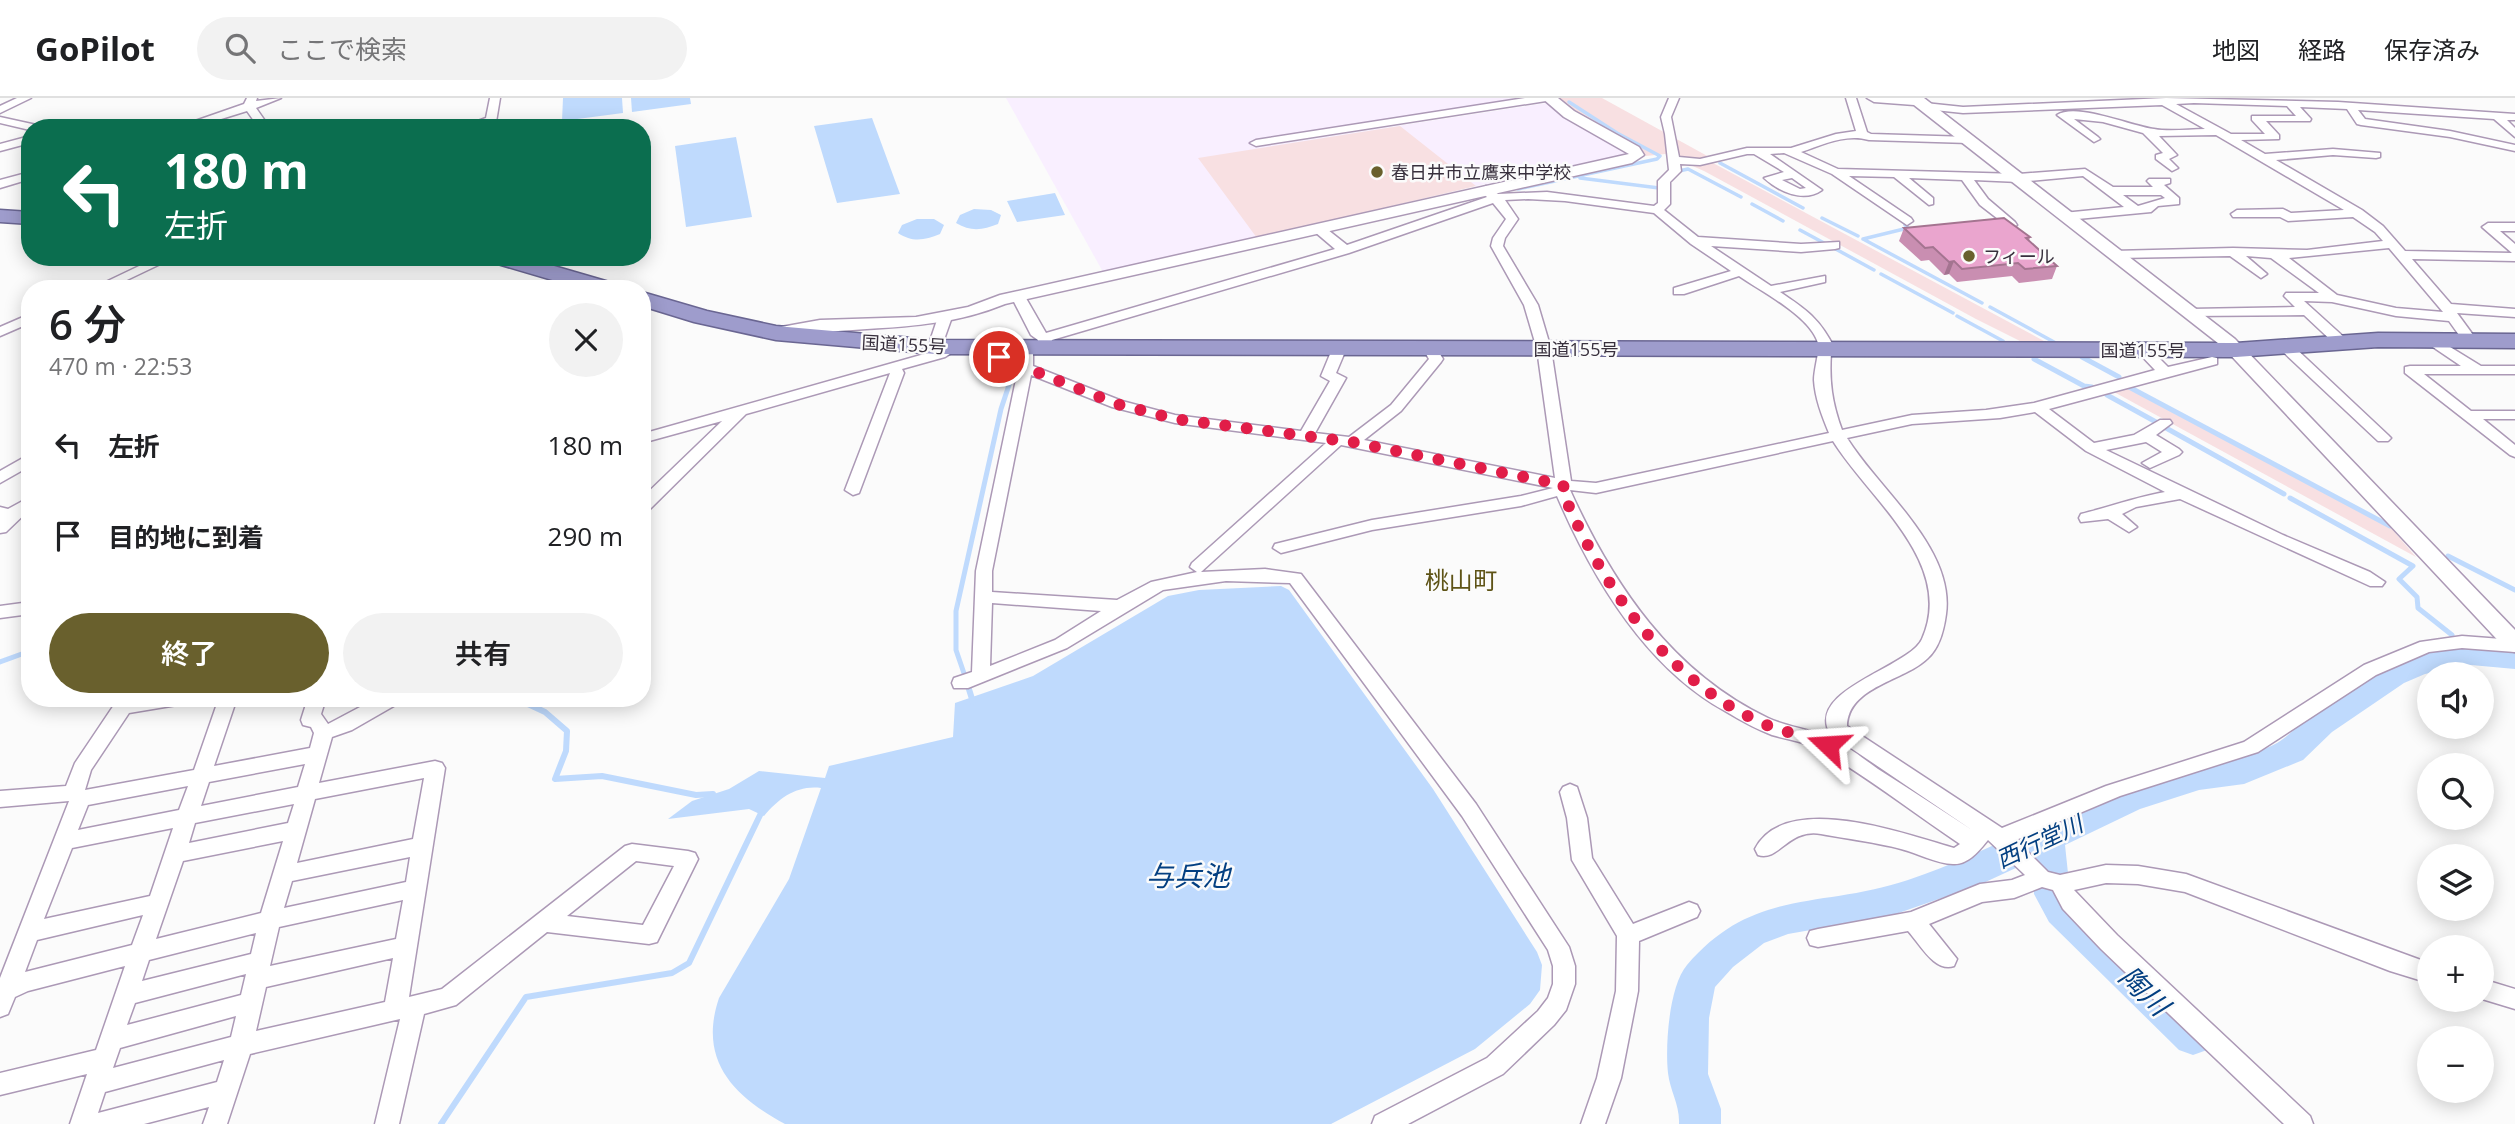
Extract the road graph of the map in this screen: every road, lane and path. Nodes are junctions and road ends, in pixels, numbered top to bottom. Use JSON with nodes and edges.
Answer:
{"nodes":[{"id":1,"x":26,"y":98,"type":"edge"},
{"id":2,"x":276,"y":98,"type":"edge"},
{"id":3,"x":495,"y":98,"type":"edge"},
{"id":4,"x":1548,"y":98,"type":"edge"},
{"id":5,"x":1674,"y":98,"type":"edge"},
{"id":6,"x":1851,"y":98,"type":"edge"},
{"id":7,"x":1874,"y":98,"type":"edge"},
{"id":8,"x":2395,"y":98,"type":"edge"},
{"id":9,"x":2160,"y":100,"type":"edge"},
{"id":10,"x":2259,"y":100,"type":"edge"},
{"id":11,"x":2008,"y":101,"type":"edge"},
{"id":12,"x":250,"y":102,"type":"edge"},
{"id":13,"x":1919,"y":102,"type":"edge"},
{"id":14,"x":2336,"y":102,"type":"edge"},
{"id":15,"x":2291,"y":104,"type":"junction"},
{"id":16,"x":2351,"y":107,"type":"junction"},
{"id":17,"x":2484,"y":107,"type":"dead end"},
{"id":18,"x":0,"y":110,"type":"edge"},
{"id":19,"x":1963,"y":110,"type":"junction"},
{"id":20,"x":2405,"y":110,"type":"junction"},
{"id":21,"x":2062,"y":114,"type":"junction"},
{"id":22,"x":2510,"y":115,"type":"edge"},
{"id":23,"x":204,"y":119,"type":"edge"},
{"id":24,"x":260,"y":119,"type":"edge"},
{"id":25,"x":490,"y":119,"type":"edge"},
{"id":26,"x":0,"y":120,"type":"edge"},
{"id":27,"x":21,"y":125,"type":"edge"},
{"id":28,"x":2147,"y":131,"type":"junction"},
{"id":29,"x":1862,"y":134,"type":"junction"},
{"id":30,"x":2515,"y":134,"type":"edge"},
{"id":31,"x":2223,"y":135,"type":"junction"},
{"id":32,"x":1969,"y":139,"type":"junction"},
{"id":33,"x":2094,"y":139,"type":"dead end"},
{"id":34,"x":21,"y":142,"type":"edge"},
{"id":35,"x":1256,"y":143,"type":"dead end"},
{"id":36,"x":0,"y":148,"type":"edge"},
{"id":37,"x":2515,"y":148,"type":"edge"},
{"id":38,"x":1756,"y":150,"type":"junction"},
{"id":39,"x":1790,"y":152,"type":"junction"},
{"id":40,"x":2342,"y":153,"type":"junction"},
{"id":41,"x":2376,"y":155,"type":"dead end"},
{"id":42,"x":2266,"y":157,"type":"junction"},
{"id":43,"x":1675,"y":160,"type":"junction"},
{"id":44,"x":2353,"y":164,"type":"dead end"},
{"id":45,"x":2172,"y":167,"type":"dead end"},
{"id":46,"x":1836,"y":173,"type":"junction"},
{"id":47,"x":1794,"y":174,"type":"dead end"},
{"id":48,"x":1897,"y":174,"type":"junction"},
{"id":49,"x":1965,"y":176,"type":"junction"},
{"id":50,"x":21,"y":178,"type":"edge"},
{"id":51,"x":2019,"y":178,"type":"junction"},
{"id":52,"x":0,"y":184,"type":"edge"},
{"id":53,"x":2111,"y":191,"type":"junction"},
{"id":54,"x":1492,"y":194,"type":"junction"},
{"id":55,"x":1929,"y":201,"type":"dead end"},
{"id":56,"x":1657,"y":210,"type":"junction"},
{"id":57,"x":2137,"y":210,"type":"junction"},
{"id":58,"x":2358,"y":213,"type":"junction"},
{"id":59,"x":2238,"y":214,"type":"dead end"},
{"id":60,"x":2067,"y":215,"type":"junction"},
{"id":61,"x":0,"y":216,"type":"edge"},
{"id":62,"x":21,"y":217,"type":"edge"},
{"id":63,"x":1908,"y":221,"type":"dead end"},
{"id":64,"x":2011,"y":225,"type":"edge"},
{"id":65,"x":2515,"y":227,"type":"edge"},
{"id":66,"x":1319,"y":229,"type":"junction"},
{"id":67,"x":1695,"y":241,"type":"junction"},
{"id":68,"x":2392,"y":244,"type":"junction"},
{"id":69,"x":1835,"y":245,"type":"dead end"},
{"id":70,"x":1345,"y":250,"type":"junction"},
{"id":71,"x":2515,"y":250,"type":"edge"},
{"id":72,"x":2233,"y":252,"type":"junction"},
{"id":73,"x":2116,"y":254,"type":"junction"},
{"id":74,"x":2402,"y":255,"type":"junction"},
{"id":75,"x":2276,"y":256,"type":"junction"},
{"id":76,"x":2515,"y":257,"type":"edge"},
{"id":77,"x":149,"y":266,"type":"edge"},
{"id":78,"x":531,"y":266,"type":"edge"},
{"id":79,"x":1740,"y":272,"type":"junction"},
{"id":80,"x":2261,"y":274,"type":"dead end"},
{"id":81,"x":1821,"y":279,"type":"dead end"},
{"id":82,"x":117,"y":280,"type":"edge"},
{"id":83,"x":578,"y":280,"type":"edge"},
{"id":84,"x":1771,"y":290,"type":"junction"},
{"id":85,"x":1679,"y":291,"type":"dead end"},
{"id":86,"x":1018,"y":296,"type":"junction"},
{"id":87,"x":2332,"y":298,"type":"junction"},
{"id":88,"x":651,"y":302,"type":"edge"},
{"id":89,"x":2306,"y":311,"type":"junction"},
{"id":90,"x":2191,"y":313,"type":"junction"},
{"id":91,"x":2450,"y":313,"type":"junction"},
{"id":92,"x":2515,"y":313,"type":"edge"},
{"id":93,"x":945,"y":317,"type":"junction"},
{"id":94,"x":21,"y":321,"type":"edge"},
{"id":95,"x":3,"y":328,"type":"edge"},
{"id":96,"x":21,"y":331,"type":"edge"},
{"id":97,"x":776,"y":333,"type":"junction"},
{"id":98,"x":2429,"y":338,"type":"junction"},
{"id":99,"x":2469,"y":339,"type":"junction"},
{"id":100,"x":2515,"y":341,"type":"edge"},
{"id":101,"x":2341,"y":342,"type":"junction"},
{"id":102,"x":2286,"y":346,"type":"junction"},
{"id":103,"x":944,"y":347,"type":"junction"},
{"id":104,"x":1340,"y":347,"type":"junction"},
{"id":105,"x":1430,"y":349,"type":"junction"},
{"id":106,"x":1544,"y":349,"type":"junction"},
{"id":107,"x":1826,"y":349,"type":"junction"},
{"id":108,"x":1036,"y":350,"type":"junction"},
{"id":109,"x":2143,"y":350,"type":"junction"},
{"id":110,"x":2236,"y":350,"type":"junction"},
{"id":111,"x":2212,"y":361,"type":"dead end"},
{"id":112,"x":893,"y":367,"type":"junction"},
{"id":113,"x":2515,"y":370,"type":"edge"},
{"id":114,"x":2479,"y":371,"type":"junction"},
{"id":115,"x":2165,"y":372,"type":"junction"},
{"id":116,"x":2039,"y":407,"type":"junction"},
{"id":117,"x":742,"y":411,"type":"junction"},
{"id":118,"x":2469,"y":415,"type":"junction"},
{"id":119,"x":2515,"y":415,"type":"edge"},
{"id":120,"x":2165,"y":423,"type":"dead end"},
{"id":121,"x":1306,"y":435,"type":"junction"},
{"id":122,"x":1837,"y":435,"type":"junction"},
{"id":123,"x":651,"y":436,"type":"edge"},
{"id":124,"x":2147,"y":436,"type":"junction"},
{"id":125,"x":2383,"y":438,"type":"dead end"},
{"id":126,"x":1345,"y":441,"type":"junction"},
{"id":127,"x":2094,"y":448,"type":"junction"},
{"id":128,"x":2515,"y":452,"type":"edge"},
{"id":129,"x":2150,"y":463,"type":"dead end"},
{"id":130,"x":21,"y":465,"type":"edge"},
{"id":131,"x":0,"y":478,"type":"edge"},
{"id":132,"x":1563,"y":488,"type":"junction"},
{"id":133,"x":853,"y":490,"type":"dead end"},
{"id":134,"x":2179,"y":494,"type":"junction"},
{"id":135,"x":651,"y":498,"type":"edge"},
{"id":136,"x":21,"y":507,"type":"edge"},
{"id":137,"x":2111,"y":513,"type":"junction"},
{"id":138,"x":4,"y":518,"type":"edge"},
{"id":139,"x":2087,"y":518,"type":"dead end"},
{"id":140,"x":2129,"y":527,"type":"dead end"},
{"id":141,"x":1282,"y":548,"type":"dead end"},
{"id":142,"x":1198,"y":567,"type":"dead end"},
{"id":143,"x":2376,"y":582,"type":"dead end"},
{"id":144,"x":982,"y":597,"type":"junction"},
{"id":145,"x":1120,"y":606,"type":"junction"},
{"id":146,"x":21,"y":609,"type":"edge"},
{"id":147,"x":0,"y":612,"type":"edge"},
{"id":148,"x":2515,"y":645,"type":"edge"},
{"id":149,"x":981,"y":676,"type":"junction"},
{"id":150,"x":961,"y":683,"type":"dead end"},
{"id":151,"x":123,"y":707,"type":"edge"},
{"id":152,"x":225,"y":707,"type":"edge"},
{"id":153,"x":314,"y":707,"type":"edge"},
{"id":154,"x":376,"y":707,"type":"edge"},
{"id":155,"x":321,"y":743,"type":"junction"},
{"id":156,"x":201,"y":776,"type":"junction"},
{"id":157,"x":1570,"y":792,"type":"dead end"},
{"id":158,"x":306,"y":793,"type":"junction"},
{"id":159,"x":77,"y":796,"type":"junction"},
{"id":160,"x":0,"y":799,"type":"edge"},
{"id":161,"x":187,"y":817,"type":"junction"},
{"id":162,"x":296,"y":830,"type":"junction"},
{"id":163,"x":1986,"y":837,"type":"junction"},
{"id":164,"x":65,"y":841,"type":"junction"},
{"id":165,"x":421,"y":846,"type":"junction"},
{"id":166,"x":1765,"y":849,"type":"dead end"},
{"id":167,"x":174,"y":853,"type":"junction"},
{"id":168,"x":283,"y":874,"type":"junction"},
{"id":169,"x":2050,"y":881,"type":"junction"},
{"id":170,"x":414,"y":889,"type":"junction"},
{"id":171,"x":157,"y":903,"type":"junction"},
{"id":172,"x":1689,"y":911,"type":"dead end"},
{"id":173,"x":270,"y":920,"type":"junction"},
{"id":174,"x":1913,"y":921,"type":"junction"},
{"id":175,"x":543,"y":922,"type":"junction"},
{"id":176,"x":30,"y":932,"type":"junction"},
{"id":177,"x":1628,"y":936,"type":"junction"},
{"id":178,"x":1818,"y":938,"type":"dead end"},
{"id":179,"x":405,"y":946,"type":"junction"},
{"id":180,"x":140,"y":952,"type":"junction"},
{"id":181,"x":1946,"y":959,"type":"dead end"},
{"id":182,"x":258,"y":970,"type":"junction"},
{"id":183,"x":2417,"y":970,"type":"edge"},
{"id":184,"x":2494,"y":993,"type":"edge"},
{"id":185,"x":126,"y":995,"type":"junction"},
{"id":186,"x":2,"y":997,"type":"edge"},
{"id":187,"x":2515,"y":999,"type":"edge"},
{"id":188,"x":251,"y":1002,"type":"junction"},
{"id":189,"x":405,"y":1007,"type":"junction"},
{"id":190,"x":241,"y":1045,"type":"junction"},
{"id":191,"x":108,"y":1049,"type":"junction"},
{"id":192,"x":96,"y":1083,"type":"junction"},
{"id":193,"x":0,"y":1084,"type":"edge"},
{"id":194,"x":226,"y":1091,"type":"junction"},
{"id":195,"x":82,"y":1124,"type":"edge"},
{"id":196,"x":100,"y":1124,"type":"edge"},
{"id":197,"x":215,"y":1124,"type":"edge"},
{"id":198,"x":387,"y":1124,"type":"edge"},
{"id":199,"x":1384,"y":1124,"type":"edge"},
{"id":200,"x":1593,"y":1124,"type":"edge"},
{"id":201,"x":2301,"y":1124,"type":"edge"}],
"edges":[{"from":1,"to":18,"type":"street"},
{"from":2,"to":12,"type":"street"},
{"from":3,"to":25,"type":"street"},
{"from":4,"to":35,"type":"street"},
{"from":4,"to":54,"type":"street"},
{"from":5,"to":43,"type":"street"},
{"from":6,"to":29,"type":"street"},
{"from":7,"to":13,"type":"street"},
{"from":8,"to":20,"type":"street"},
{"from":9,"to":10,"type":"street"},
{"from":9,"to":11,"type":"street"},
{"from":9,"to":31,"type":"street"},
{"from":10,"to":15,"type":"street"},
{"from":11,"to":19,"type":"street"},
{"from":12,"to":23,"type":"street"},
{"from":12,"to":24,"type":"street"},
{"from":13,"to":19,"type":"street"},
{"from":13,"to":32,"type":"street"},
{"from":14,"to":15,"type":"street"},
{"from":14,"to":16,"type":"street"},
{"from":15,"to":31,"type":"street"},
{"from":16,"to":20,"type":"street"},
{"from":16,"to":37,"type":"street"},
{"from":17,"to":22,"type":"street"},
{"from":19,"to":21,"type":"street"},
{"from":20,"to":22,"type":"street"},
{"from":21,"to":28,"type":"street"},
{"from":21,"to":33,"type":"street"},
{"from":22,"to":30,"type":"street"},
{"from":26,"to":27,"type":"street"},
{"from":28,"to":31,"type":"street"},
{"from":28,"to":45,"type":"street"},
{"from":29,"to":32,"type":"street"},
{"from":29,"to":39,"type":"street"},
{"from":31,"to":42,"type":"street"},
{"from":32,"to":51,"type":"street"},
{"from":34,"to":36,"type":"street"},
{"from":38,"to":39,"type":"street"},
{"from":38,"to":43,"type":"street"},
{"from":38,"to":47,"type":"street"},
{"from":39,"to":46,"type":"street"},
{"from":40,"to":41,"type":"street"},
{"from":40,"to":42,"type":"street"},
{"from":40,"to":44,"type":"street"},
{"from":42,"to":58,"type":"street"},
{"from":43,"to":56,"type":"street"},
{"from":46,"to":48,"type":"street"},
{"from":46,"to":63,"type":"street"},
{"from":48,"to":49,"type":"street"},
{"from":48,"to":55,"type":"street"},
{"from":49,"to":51,"type":"street"},
{"from":49,"to":64,"type":"street"},
{"from":50,"to":52,"type":"street"},
{"from":51,"to":53,"type":"street"},
{"from":51,"to":60,"type":"street"},
{"from":53,"to":57,"type":"street"},
{"from":53,"to":57,"type":"street"},
{"from":54,"to":56,"type":"street"},
{"from":54,"to":66,"type":"street"},
{"from":54,"to":70,"type":"street"},
{"from":54,"to":106,"type":"street"},
{"from":56,"to":67,"type":"street"},
{"from":57,"to":60,"type":"street"},
{"from":58,"to":59,"type":"street"},
{"from":58,"to":68,"type":"street"},
{"from":60,"to":73,"type":"street"},
{"from":61,"to":62,"type":"highway"},
{"from":65,"to":71,"type":"street"},
{"from":66,"to":70,"type":"street"},
{"from":66,"to":86,"type":"street"},
{"from":67,"to":69,"type":"street"},
{"from":67,"to":79,"type":"street"},
{"from":68,"to":74,"type":"street"},
{"from":68,"to":75,"type":"street"},
{"from":70,"to":108,"type":"street"},
{"from":72,"to":73,"type":"street"},
{"from":72,"to":75,"type":"street"},
{"from":72,"to":80,"type":"street"},
{"from":73,"to":90,"type":"street"},
{"from":74,"to":76,"type":"street"},
{"from":74,"to":91,"type":"street"},
{"from":75,"to":87,"type":"street"},
{"from":77,"to":82,"type":"street"},
{"from":78,"to":83,"type":"highway"},
{"from":79,"to":84,"type":"street"},
{"from":79,"to":85,"type":"street"},
{"from":81,"to":84,"type":"street"},
{"from":84,"to":107,"type":"street"},
{"from":86,"to":93,"type":"street"},
{"from":86,"to":108,"type":"street"},
{"from":87,"to":89,"type":"street"},
{"from":87,"to":91,"type":"street"},
{"from":88,"to":97,"type":"highway","name":"国道155号"},
{"from":89,"to":90,"type":"street"},
{"from":89,"to":101,"type":"street"},
{"from":90,"to":110,"type":"street"},
{"from":91,"to":92,"type":"street"},
{"from":91,"to":99,"type":"street"},
{"from":93,"to":97,"type":"street"},
{"from":93,"to":103,"type":"street"},
{"from":94,"to":95,"type":"street"},
{"from":95,"to":96,"type":"street"},
{"from":97,"to":103,"type":"highway","name":"国道155号"},
{"from":98,"to":99,"type":"highway","name":"国道155号"},
{"from":98,"to":101,"type":"highway","name":"国道155号"},
{"from":98,"to":114,"type":"street"},
{"from":99,"to":100,"type":"highway","name":"国道155号"},
{"from":101,"to":102,"type":"highway","name":"国道155号"},
{"from":102,"to":110,"type":"highway","name":"国道155号"},
{"from":102,"to":125,"type":"street"},
{"from":103,"to":108,"type":"highway","name":"国道155号"},
{"from":103,"to":112,"type":"street"},
{"from":104,"to":105,"type":"highway","name":"国道155号"},
{"from":104,"to":108,"type":"highway","name":"国道155号"},
{"from":104,"to":121,"type":"street"},
{"from":105,"to":106,"type":"highway","name":"国道155号"},
{"from":105,"to":126,"type":"street"},
{"from":106,"to":107,"type":"highway","name":"国道155号"},
{"from":106,"to":132,"type":"street"},
{"from":107,"to":109,"type":"highway","name":"国道155号"},
{"from":107,"to":122,"type":"street"},
{"from":108,"to":121,"type":"street"},
{"from":108,"to":144,"type":"street"},
{"from":109,"to":110,"type":"highway","name":"国道155号"},
{"from":109,"to":115,"type":"street"},
{"from":110,"to":148,"type":"street"},
{"from":111,"to":115,"type":"street"},
{"from":112,"to":117,"type":"street"},
{"from":112,"to":133,"type":"street"},
{"from":113,"to":114,"type":"street"},
{"from":114,"to":118,"type":"street"},
{"from":115,"to":116,"type":"street"},
{"from":116,"to":122,"type":"street"},
{"from":116,"to":127,"type":"street"},
{"from":117,"to":123,"type":"street"},
{"from":117,"to":135,"type":"street"},
{"from":118,"to":119,"type":"street"},
{"from":118,"to":128,"type":"street"},
{"from":120,"to":124,"type":"street"},
{"from":121,"to":126,"type":"street"},
{"from":122,"to":132,"type":"street"},
{"from":122,"to":163,"type":"street"},
{"from":124,"to":127,"type":"street"},
{"from":124,"to":129,"type":"street"},
{"from":126,"to":132,"type":"street"},
{"from":126,"to":142,"type":"street"},
{"from":127,"to":134,"type":"street"},
{"from":130,"to":131,"type":"street"},
{"from":132,"to":141,"type":"street"},
{"from":132,"to":163,"type":"street"},
{"from":134,"to":137,"type":"street"},
{"from":134,"to":143,"type":"street"},
{"from":136,"to":138,"type":"street"},
{"from":137,"to":139,"type":"street"},
{"from":137,"to":140,"type":"street"},
{"from":144,"to":145,"type":"street"},
{"from":144,"to":149,"type":"street"},
{"from":145,"to":149,"type":"street"},
{"from":145,"to":199,"type":"street"},
{"from":146,"to":147,"type":"street"},
{"from":148,"to":163,"type":"street"},
{"from":149,"to":150,"type":"street"},
{"from":151,"to":159,"type":"street"},
{"from":152,"to":156,"type":"street"},
{"from":153,"to":155,"type":"street"},
{"from":154,"to":155,"type":"street"},
{"from":155,"to":156,"type":"street"},
{"from":155,"to":158,"type":"street"},
{"from":156,"to":159,"type":"street"},
{"from":156,"to":161,"type":"street"},
{"from":157,"to":177,"type":"street"},
{"from":158,"to":161,"type":"street"},
{"from":158,"to":162,"type":"street"},
{"from":158,"to":165,"type":"street"},
{"from":159,"to":160,"type":"street"},
{"from":159,"to":164,"type":"street"},
{"from":161,"to":164,"type":"street"},
{"from":161,"to":167,"type":"street"},
{"from":162,"to":167,"type":"street"},
{"from":162,"to":168,"type":"street"},
{"from":163,"to":166,"type":"street"},
{"from":163,"to":169,"type":"street"},
{"from":164,"to":176,"type":"street"},
{"from":165,"to":168,"type":"street"},
{"from":165,"to":170,"type":"street"},
{"from":167,"to":171,"type":"street"},
{"from":168,"to":173,"type":"street"},
{"from":169,"to":174,"type":"street"},
{"from":169,"to":183,"type":"street"},
{"from":169,"to":201,"type":"street"},
{"from":170,"to":173,"type":"street"},
{"from":170,"to":179,"type":"street"},
{"from":171,"to":176,"type":"street"},
{"from":171,"to":180,"type":"street"},
{"from":172,"to":177,"type":"street"},
{"from":173,"to":180,"type":"street"},
{"from":173,"to":182,"type":"street"},
{"from":174,"to":178,"type":"street"},
{"from":174,"to":181,"type":"street"},
{"from":175,"to":175,"type":"street"},
{"from":175,"to":189,"type":"street"},
{"from":176,"to":186,"type":"street"},
{"from":177,"to":200,"type":"street"},
{"from":179,"to":182,"type":"street"},
{"from":179,"to":189,"type":"street"},
{"from":180,"to":185,"type":"street"},
{"from":180,"to":186,"type":"street"},
{"from":182,"to":185,"type":"street"},
{"from":182,"to":188,"type":"street"},
{"from":184,"to":187,"type":"street"},
{"from":185,"to":191,"type":"street"},
{"from":188,"to":190,"type":"street"},
{"from":188,"to":191,"type":"street"},
{"from":189,"to":190,"type":"street"},
{"from":189,"to":198,"type":"street"},
{"from":190,"to":192,"type":"street"},
{"from":190,"to":194,"type":"street"},
{"from":191,"to":192,"type":"street"},
{"from":191,"to":193,"type":"street"},
{"from":192,"to":195,"type":"street"},
{"from":194,"to":196,"type":"street"},
{"from":194,"to":197,"type":"street"}]}
